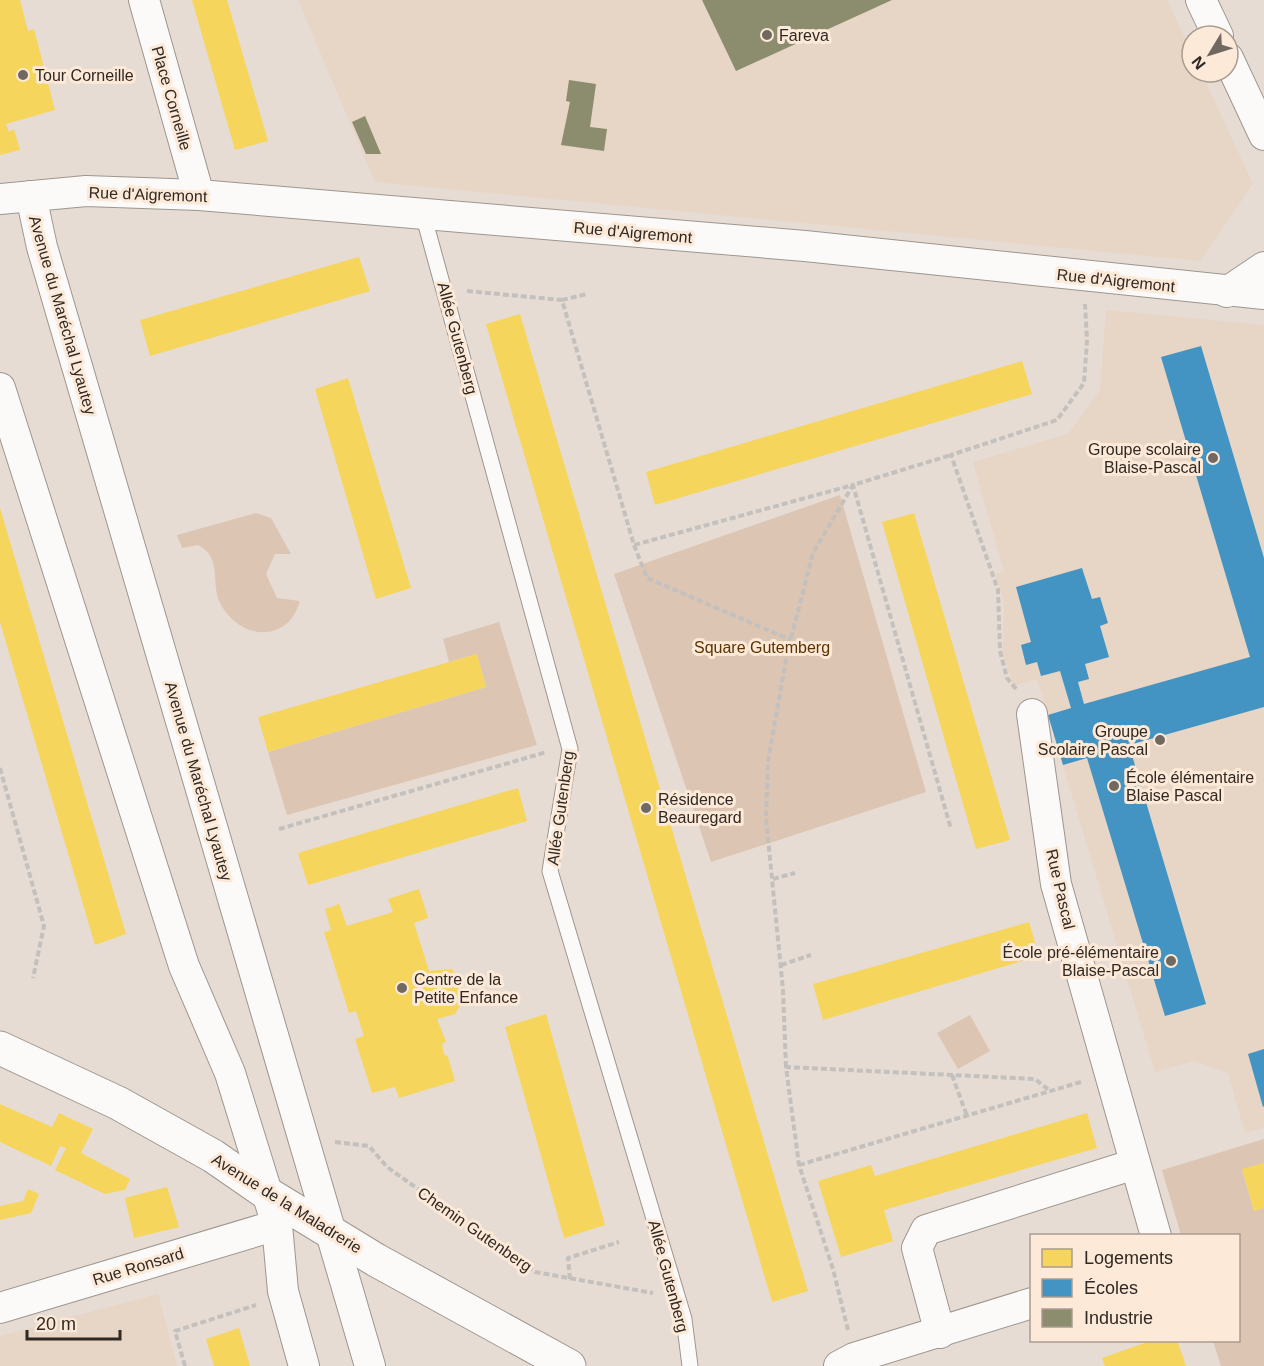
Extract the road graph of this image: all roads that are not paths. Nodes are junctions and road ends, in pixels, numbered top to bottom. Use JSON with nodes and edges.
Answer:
{"nodes":[{"id":1,"x":144,"y":0,"type":"edge"},
{"id":2,"x":1201,"y":0,"type":"edge"},
{"id":3,"x":1212,"y":24,"type":"edge"},
{"id":4,"x":1240,"y":84,"type":"edge"},
{"id":5,"x":1264,"y":135,"type":"edge"},
{"id":6,"x":199,"y":195,"type":"junction"},
{"id":7,"x":30,"y":196,"type":"junction"},
{"id":8,"x":0,"y":199,"type":"edge"},
{"id":9,"x":423,"y":214,"type":"junction"},
{"id":10,"x":1264,"y":267,"type":"edge"},
{"id":11,"x":1227,"y":292,"type":"junction"},
{"id":12,"x":1264,"y":294,"type":"edge"},
{"id":13,"x":0,"y":388,"type":"edge"},
{"id":14,"x":1032,"y":714,"type":"road end"},
{"id":15,"x":0,"y":1048,"type":"edge"},
{"id":16,"x":1135,"y":1164,"type":"junction"},
{"id":17,"x":268,"y":1194,"type":"junction"},
{"id":18,"x":277,"y":1225,"type":"junction"},
{"id":19,"x":331,"y":1231,"type":"junction"},
{"id":20,"x":1155,"y":1234,"type":"edge"},
{"id":21,"x":1030,"y":1304,"type":"edge"},
{"id":22,"x":0,"y":1308,"type":"edge"},
{"id":23,"x":940,"y":1333,"type":"junction"},
{"id":24,"x":847,"y":1362,"type":"edge"},
{"id":25,"x":304,"y":1366,"type":"edge"},
{"id":26,"x":370,"y":1366,"type":"edge"},
{"id":27,"x":569,"y":1366,"type":"edge"},
{"id":28,"x":690,"y":1366,"type":"edge"}],
"edges":[{"from":1,"to":6,"type":"street","name":"Place Corneille"},
{"from":2,"to":3,"type":"street"},
{"from":4,"to":5,"type":"street"},
{"from":6,"to":7,"type":"street","name":"Rue d'Aigremont"},
{"from":6,"to":9,"type":"street","name":"Rue d'Aigremont"},
{"from":7,"to":8,"type":"street","name":"Rue d'Aigremont"},
{"from":7,"to":19,"type":"street","name":"Avenue du Maréchal Lyautey"},
{"from":9,"to":11,"type":"street","name":"Rue d'Aigremont"},
{"from":9,"to":28,"type":"lane","name":"Allée Gutenberg"},
{"from":10,"to":11,"type":"street"},
{"from":11,"to":12,"type":"street","name":"Rue d'Aigremont"},
{"from":13,"to":17,"type":"street"},
{"from":14,"to":16,"type":"street","name":"Rue Pascal"},
{"from":15,"to":17,"type":"main road","name":"Avenue de la Maladrerie"},
{"from":16,"to":20,"type":"street","name":"Rue Pascal"},
{"from":16,"to":23,"type":"street"},
{"from":17,"to":18,"type":"street"},
{"from":17,"to":19,"type":"main road","name":"Avenue de la Maladrerie"},
{"from":18,"to":22,"type":"street","name":"Rue Ronsard"},
{"from":18,"to":25,"type":"street"},
{"from":19,"to":26,"type":"street","name":"Avenue du Maréchal Lyautey"},
{"from":19,"to":27,"type":"main road","name":"Avenue de la Maladrerie"},
{"from":21,"to":23,"type":"street"},
{"from":23,"to":24,"type":"street"}]}
